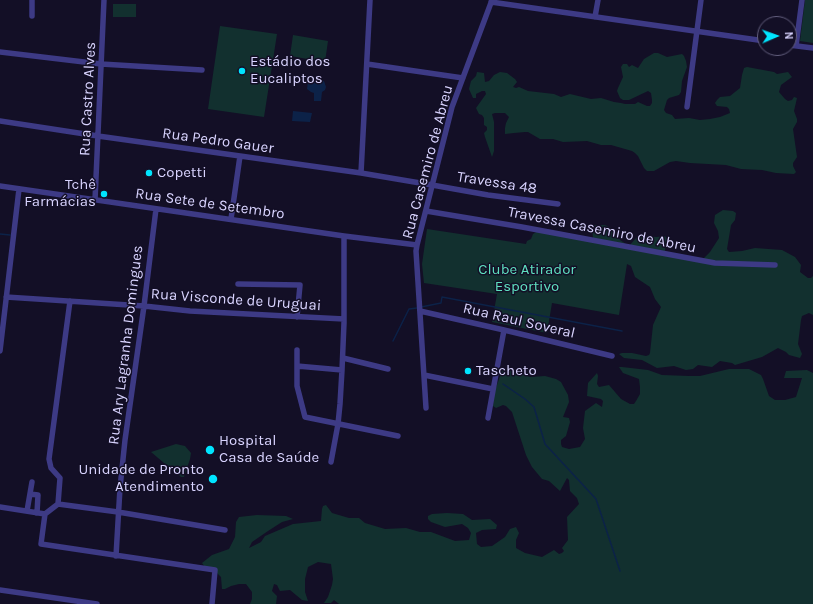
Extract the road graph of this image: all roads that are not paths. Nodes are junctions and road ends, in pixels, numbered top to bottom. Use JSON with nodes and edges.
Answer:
{"nodes":[{"id":1,"x":32,"y":0,"type":"edge"},
{"id":2,"x":104,"y":0,"type":"edge"},
{"id":3,"x":370,"y":0,"type":"edge"},
{"id":4,"x":598,"y":0,"type":"edge"},
{"id":5,"x":701,"y":0,"type":"edge"},
{"id":6,"x":802,"y":0,"type":"edge"},
{"id":7,"x":492,"y":1,"type":"edge"},
{"id":8,"x":32,"y":16,"type":"dead end"},
{"id":9,"x":595,"y":17,"type":"junction"},
{"id":10,"x":697,"y":31,"type":"junction"},
{"id":11,"x":797,"y":38,"type":"edge"},
{"id":12,"x":757,"y":40,"type":"edge"},
{"id":13,"x":797,"y":46,"type":"edge"},
{"id":14,"x":813,"y":48,"type":"edge"},
{"id":15,"x":0,"y":52,"type":"edge"},
{"id":16,"x":101,"y":64,"type":"junction"},
{"id":17,"x":367,"y":64,"type":"junction"},
{"id":18,"x":202,"y":70,"type":"dead end"},
{"id":19,"x":463,"y":78,"type":"junction"},
{"id":20,"x":687,"y":107,"type":"dead end"},
{"id":21,"x":0,"y":121,"type":"edge"},
{"id":22,"x":98,"y":136,"type":"junction"},
{"id":23,"x":240,"y":156,"type":"junction"},
{"id":24,"x":361,"y":173,"type":"junction"},
{"id":25,"x":432,"y":184,"type":"junction"},
{"id":26,"x":0,"y":186,"type":"edge"},
{"id":27,"x":19,"y":189,"type":"junction"},
{"id":28,"x":95,"y":200,"type":"junction"},
{"id":29,"x":558,"y":204,"type":"dead end"},
{"id":30,"x":156,"y":209,"type":"junction"},
{"id":31,"x":426,"y":211,"type":"junction"},
{"id":32,"x":231,"y":219,"type":"junction"},
{"id":33,"x":344,"y":236,"type":"junction"},
{"id":34,"x":417,"y":245,"type":"junction"},
{"id":35,"x":775,"y":265,"type":"dead end"},
{"id":36,"x":238,"y":284,"type":"dead end"},
{"id":37,"x":6,"y":297,"type":"junction"},
{"id":38,"x":70,"y":302,"type":"junction"},
{"id":39,"x":144,"y":306,"type":"junction"},
{"id":40,"x":420,"y":311,"type":"junction"},
{"id":41,"x":298,"y":317,"type":"junction"},
{"id":42,"x":344,"y":319,"type":"junction"},
{"id":43,"x":504,"y":330,"type":"junction"},
{"id":44,"x":297,"y":350,"type":"dead end"},
{"id":45,"x":0,"y":351,"type":"edge"},
{"id":46,"x":612,"y":356,"type":"dead end"},
{"id":47,"x":343,"y":358,"type":"junction"},
{"id":48,"x":297,"y":366,"type":"junction"},
{"id":49,"x":388,"y":369,"type":"dead end"},
{"id":50,"x":342,"y":370,"type":"junction"},
{"id":51,"x":424,"y":375,"type":"junction"},
{"id":52,"x":493,"y":389,"type":"junction"},
{"id":53,"x":426,"y":408,"type":"dead end"},
{"id":54,"x":488,"y":418,"type":"dead end"},
{"id":55,"x":338,"y":424,"type":"junction"},
{"id":56,"x":398,"y":436,"type":"dead end"},
{"id":57,"x":331,"y":462,"type":"dead end"},
{"id":58,"x":32,"y":482,"type":"dead end"},
{"id":59,"x":30,"y":494,"type":"junction"},
{"id":60,"x":58,"y":504,"type":"junction"},
{"id":61,"x":0,"y":507,"type":"edge"},
{"id":62,"x":27,"y":511,"type":"junction"},
{"id":63,"x":118,"y":512,"type":"junction"},
{"id":64,"x":37,"y":513,"type":"junction"},
{"id":65,"x":45,"y":514,"type":"junction"},
{"id":66,"x":225,"y":530,"type":"dead end"},
{"id":67,"x":116,"y":556,"type":"junction"},
{"id":68,"x":0,"y":590,"type":"edge"},
{"id":69,"x":79,"y":603,"type":"edge"},
{"id":70,"x":97,"y":604,"type":"edge"},
{"id":71,"x":212,"y":604,"type":"edge"}],
"edges":[{"from":1,"to":8,"type":"street"},
{"from":2,"to":16,"type":"street","name":"Rua Castro Alves"},
{"from":3,"to":17,"type":"street"},
{"from":4,"to":9,"type":"street"},
{"from":5,"to":10,"type":"street"},
{"from":6,"to":11,"type":"street"},
{"from":7,"to":9,"type":"street"},
{"from":7,"to":19,"type":"street","name":"Rua Casemiro de Abreu"},
{"from":9,"to":10,"type":"street"},
{"from":10,"to":12,"type":"street"},
{"from":10,"to":20,"type":"street"},
{"from":13,"to":14,"type":"street"},
{"from":15,"to":16,"type":"street"},
{"from":16,"to":18,"type":"street"},
{"from":16,"to":22,"type":"street","name":"Rua Castro Alves"},
{"from":17,"to":19,"type":"street"},
{"from":17,"to":24,"type":"street"},
{"from":19,"to":25,"type":"street","name":"Rua Casemiro de Abreu"},
{"from":21,"to":22,"type":"street","name":"Rua Pedro Gauer"},
{"from":22,"to":23,"type":"street","name":"Rua Pedro Gauer"},
{"from":22,"to":28,"type":"street","name":"Rua Castro Alves"},
{"from":23,"to":24,"type":"street","name":"Rua Pedro Gauer"},
{"from":23,"to":32,"type":"street"},
{"from":24,"to":25,"type":"street","name":"Rua Pedro Gauer"},
{"from":25,"to":29,"type":"street","name":"Travessa 48"},
{"from":25,"to":31,"type":"street","name":"Rua Casemiro de Abreu"},
{"from":26,"to":27,"type":"street","name":"Rua Sete de Setembro"},
{"from":27,"to":28,"type":"street","name":"Rua Sete de Setembro"},
{"from":27,"to":37,"type":"street"},
{"from":28,"to":30,"type":"street","name":"Rua Sete de Setembro"},
{"from":30,"to":32,"type":"street","name":"Rua Sete de Setembro"},
{"from":30,"to":39,"type":"street","name":"Rua Ary Lagranha Domingues"},
{"from":31,"to":34,"type":"street","name":"Rua Casemiro de Abreu"},
{"from":31,"to":35,"type":"street","name":"Travessa Casemiro de Abreu"},
{"from":32,"to":33,"type":"street","name":"Rua Sete de Setembro"},
{"from":33,"to":34,"type":"street","name":"Rua Sete de Setembro"},
{"from":33,"to":42,"type":"street"},
{"from":34,"to":40,"type":"street","name":"Rua Casemiro de Abreu"},
{"from":36,"to":41,"type":"street"},
{"from":37,"to":38,"type":"street","name":"Rua Visconde de Uruguai"},
{"from":37,"to":45,"type":"street"},
{"from":38,"to":39,"type":"street","name":"Rua Visconde de Uruguai"},
{"from":38,"to":60,"type":"street"},
{"from":39,"to":41,"type":"street","name":"Rua Visconde de Uruguai"},
{"from":39,"to":63,"type":"street","name":"Rua Ary Lagranha Domingues"},
{"from":40,"to":43,"type":"street","name":"Rua Raul Soveral"},
{"from":40,"to":51,"type":"street","name":"Rua Casemiro de Abreu"},
{"from":41,"to":42,"type":"street","name":"Rua Visconde de Uruguai"},
{"from":42,"to":47,"type":"street"},
{"from":43,"to":46,"type":"street","name":"Rua Raul Soveral"},
{"from":43,"to":52,"type":"street"},
{"from":44,"to":48,"type":"street"},
{"from":47,"to":49,"type":"street"},
{"from":47,"to":50,"type":"street"},
{"from":48,"to":50,"type":"street"},
{"from":48,"to":55,"type":"street"},
{"from":50,"to":55,"type":"street"},
{"from":51,"to":52,"type":"street"},
{"from":51,"to":53,"type":"street","name":"Rua Casemiro de Abreu"},
{"from":52,"to":54,"type":"street"},
{"from":55,"to":56,"type":"street"},
{"from":55,"to":57,"type":"street"},
{"from":58,"to":59,"type":"street"},
{"from":59,"to":62,"type":"street"},
{"from":59,"to":64,"type":"street"},
{"from":60,"to":63,"type":"street"},
{"from":60,"to":65,"type":"street"},
{"from":61,"to":62,"type":"street"},
{"from":62,"to":64,"type":"street"},
{"from":63,"to":66,"type":"street"},
{"from":63,"to":67,"type":"street","name":"Rua Ary Lagranha Domingues"},
{"from":64,"to":65,"type":"street"},
{"from":65,"to":67,"type":"street"},
{"from":67,"to":71,"type":"street"},
{"from":68,"to":69,"type":"street"},
{"from":69,"to":70,"type":"street"}]}
